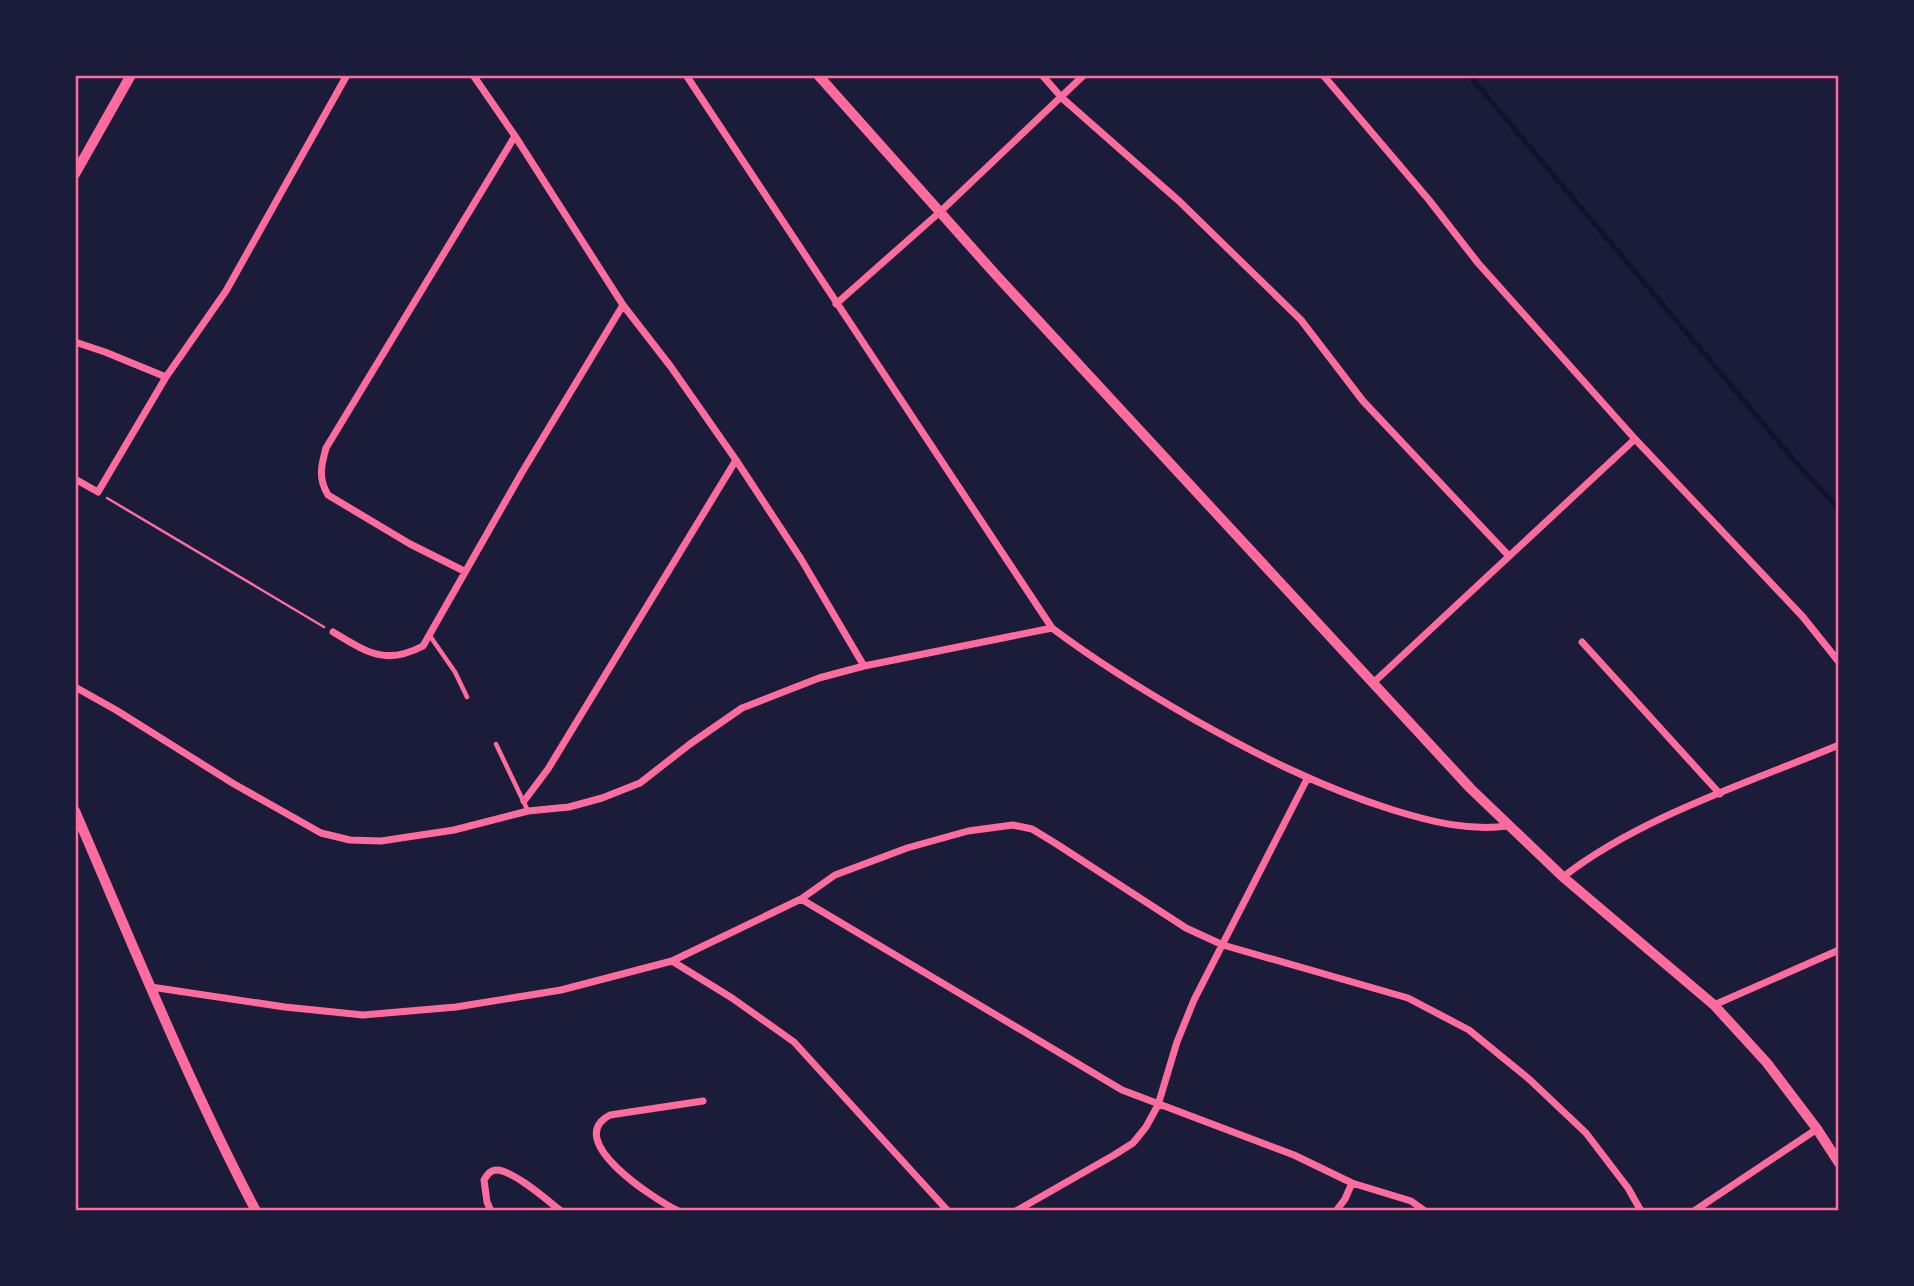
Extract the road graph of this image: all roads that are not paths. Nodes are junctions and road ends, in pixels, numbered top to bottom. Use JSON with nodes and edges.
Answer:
{"nodes":[{"id":1,"x":131,"y":75,"type":"edge"},
{"id":2,"x":347,"y":75,"type":"edge"},
{"id":3,"x":473,"y":75,"type":"edge"},
{"id":4,"x":686,"y":75,"type":"edge"},
{"id":5,"x":818,"y":75,"type":"edge"},
{"id":6,"x":1042,"y":75,"type":"edge"},
{"id":7,"x":1084,"y":75,"type":"edge"},
{"id":8,"x":1323,"y":75,"type":"edge"},
{"id":9,"x":1062,"y":98,"type":"junction"},
{"id":10,"x":515,"y":136,"type":"junction"},
{"id":11,"x":76,"y":170,"type":"edge"},
{"id":12,"x":941,"y":211,"type":"junction"},
{"id":13,"x":836,"y":304,"type":"junction"},
{"id":14,"x":623,"y":305,"type":"junction"},
{"id":15,"x":75,"y":342,"type":"edge"},
{"id":16,"x":166,"y":377,"type":"junction"},
{"id":17,"x":1634,"y":439,"type":"junction"},
{"id":18,"x":736,"y":460,"type":"junction"},
{"id":19,"x":75,"y":479,"type":"edge"},
{"id":20,"x":1508,"y":555,"type":"junction"},
{"id":21,"x":464,"y":572,"type":"junction"},
{"id":22,"x":1052,"y":628,"type":"junction"},
{"id":23,"x":333,"y":632,"type":"road end"},
{"id":24,"x":429,"y":635,"type":"junction"},
{"id":25,"x":1582,"y":642,"type":"dead end"},
{"id":26,"x":1839,"y":662,"type":"edge"},
{"id":27,"x":864,"y":666,"type":"junction"},
{"id":28,"x":1373,"y":683,"type":"junction"},
{"id":29,"x":75,"y":687,"type":"edge"},
{"id":30,"x":467,"y":697,"type":"dead end"},
{"id":31,"x":496,"y":744,"type":"dead end"},
{"id":32,"x":1839,"y":745,"type":"edge"},
{"id":33,"x":1307,"y":779,"type":"junction"},
{"id":34,"x":1720,"y":794,"type":"junction"},
{"id":35,"x":524,"y":801,"type":"junction"},
{"id":36,"x":75,"y":811,"type":"edge"},
{"id":37,"x":528,"y":811,"type":"junction"},
{"id":38,"x":1508,"y":826,"type":"junction"},
{"id":39,"x":1563,"y":877,"type":"junction"},
{"id":40,"x":801,"y":899,"type":"junction"},
{"id":41,"x":1223,"y":945,"type":"junction"},
{"id":42,"x":1839,"y":950,"type":"edge"},
{"id":43,"x":672,"y":961,"type":"junction"},
{"id":44,"x":151,"y":987,"type":"junction"},
{"id":45,"x":1714,"y":1005,"type":"junction"},
{"id":46,"x":702,"y":1101,"type":"dead end"},
{"id":47,"x":1158,"y":1105,"type":"junction"},
{"id":48,"x":1817,"y":1129,"type":"junction"},
{"id":49,"x":1839,"y":1163,"type":"edge"},
{"id":50,"x":1352,"y":1183,"type":"junction"},
{"id":51,"x":256,"y":1211,"type":"edge"},
{"id":52,"x":491,"y":1211,"type":"edge"},
{"id":53,"x":561,"y":1211,"type":"edge"},
{"id":54,"x":678,"y":1211,"type":"edge"},
{"id":55,"x":948,"y":1211,"type":"edge"},
{"id":56,"x":1016,"y":1211,"type":"edge"},
{"id":57,"x":1336,"y":1211,"type":"edge"},
{"id":58,"x":1425,"y":1211,"type":"edge"},
{"id":59,"x":1641,"y":1211,"type":"edge"},
{"id":60,"x":1694,"y":1211,"type":"edge"}],
"edges":[{"from":1,"to":11,"type":"street"},
{"from":2,"to":16,"type":"street"},
{"from":3,"to":10,"type":"street"},
{"from":4,"to":13,"type":"street"},
{"from":5,"to":12,"type":"street"},
{"from":6,"to":9,"type":"street"},
{"from":7,"to":9,"type":"street"},
{"from":8,"to":17,"type":"street"},
{"from":9,"to":12,"type":"street"},
{"from":9,"to":20,"type":"street"},
{"from":10,"to":14,"type":"street"},
{"from":10,"to":21,"type":"street"},
{"from":12,"to":13,"type":"street"},
{"from":12,"to":28,"type":"street"},
{"from":13,"to":22,"type":"street"},
{"from":14,"to":18,"type":"street"},
{"from":14,"to":21,"type":"street"},
{"from":15,"to":16,"type":"street"},
{"from":16,"to":19,"type":"street"},
{"from":17,"to":20,"type":"street"},
{"from":17,"to":26,"type":"street"},
{"from":18,"to":27,"type":"street"},
{"from":18,"to":35,"type":"street"},
{"from":20,"to":28,"type":"street"},
{"from":21,"to":24,"type":"street"},
{"from":22,"to":27,"type":"street"},
{"from":22,"to":33,"type":"street"},
{"from":23,"to":24,"type":"street"},
{"from":24,"to":30,"type":"lane"},
{"from":25,"to":34,"type":"street"},
{"from":27,"to":37,"type":"street"},
{"from":28,"to":38,"type":"street"},
{"from":29,"to":37,"type":"street"},
{"from":31,"to":35,"type":"lane"},
{"from":32,"to":34,"type":"street"},
{"from":33,"to":38,"type":"street"},
{"from":33,"to":41,"type":"street"},
{"from":34,"to":39,"type":"street"},
{"from":35,"to":37,"type":"lane"},
{"from":36,"to":44,"type":"street"},
{"from":38,"to":39,"type":"street"},
{"from":39,"to":45,"type":"street"},
{"from":40,"to":41,"type":"street"},
{"from":40,"to":43,"type":"street"},
{"from":40,"to":47,"type":"street"},
{"from":41,"to":47,"type":"street"},
{"from":41,"to":59,"type":"street"},
{"from":42,"to":45,"type":"street"},
{"from":43,"to":44,"type":"street"},
{"from":43,"to":55,"type":"street"},
{"from":44,"to":51,"type":"street"},
{"from":45,"to":48,"type":"street"},
{"from":46,"to":54,"type":"street"},
{"from":47,"to":50,"type":"street"},
{"from":47,"to":56,"type":"street"},
{"from":48,"to":49,"type":"street"},
{"from":48,"to":60,"type":"street"},
{"from":50,"to":57,"type":"street"},
{"from":50,"to":58,"type":"street"},
{"from":52,"to":53,"type":"street"}]}
